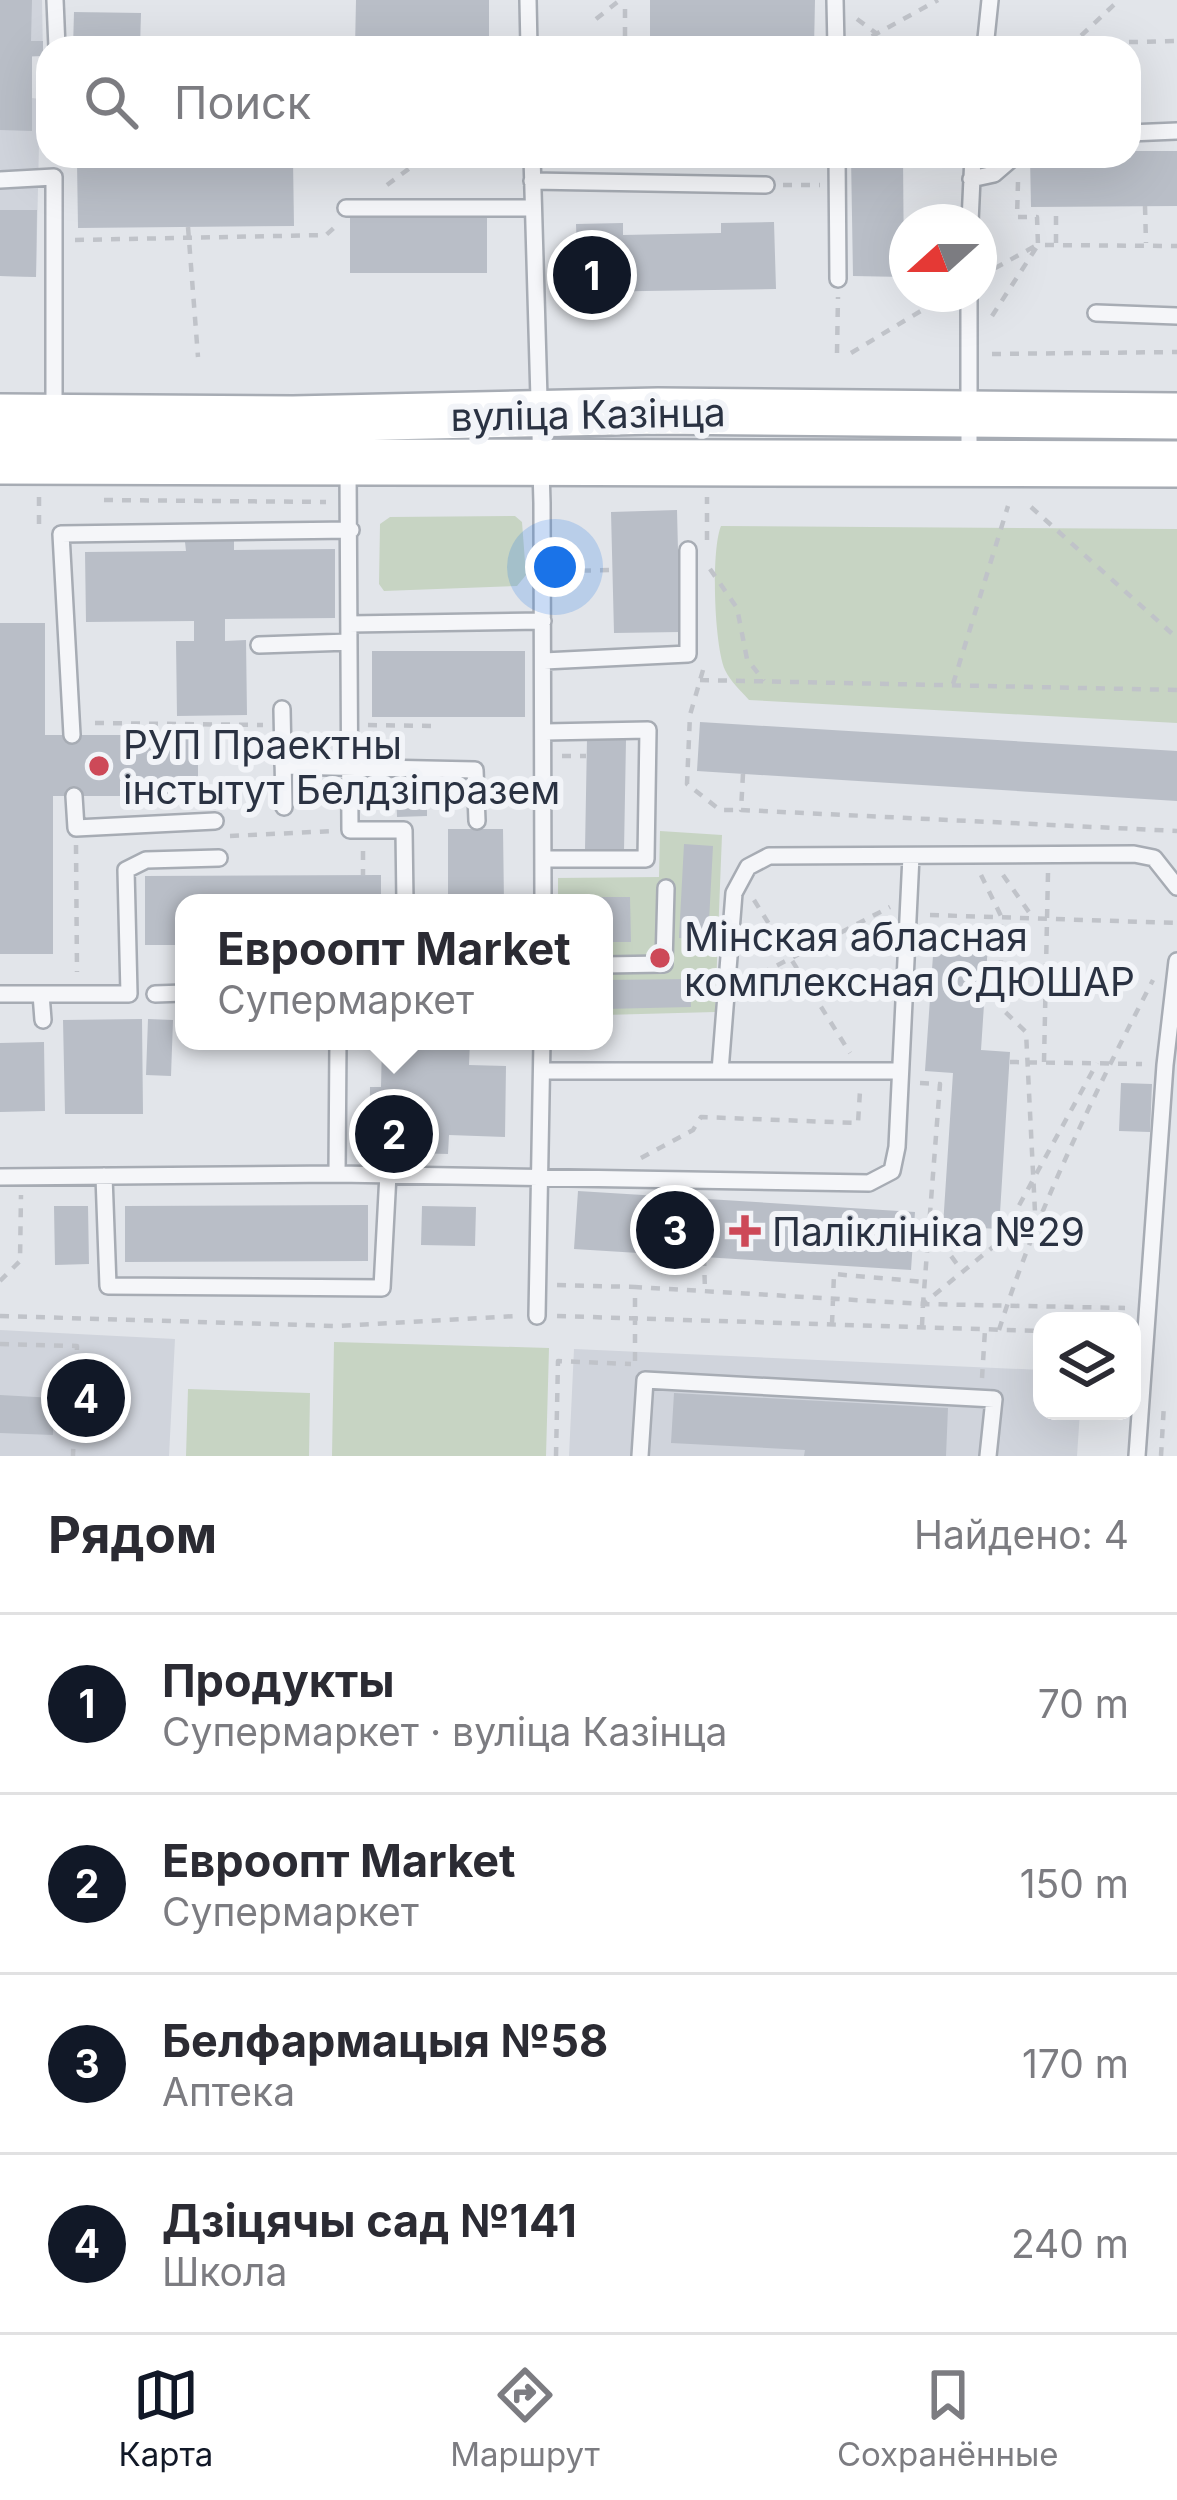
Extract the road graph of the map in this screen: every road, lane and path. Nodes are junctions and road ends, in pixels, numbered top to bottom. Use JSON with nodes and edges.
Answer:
{"nodes":[{"id":1,"x":55,"y":0,"type":"edge"},
{"id":2,"x":528,"y":0,"type":"edge"},
{"id":3,"x":622,"y":0,"type":"edge"},
{"id":4,"x":938,"y":0,"type":"edge"},
{"id":5,"x":990,"y":0,"type":"edge"},
{"id":6,"x":1119,"y":0,"type":"edge"},
{"id":7,"x":836,"y":1,"type":"edge"},
{"id":8,"x":596,"y":19,"type":"dead end"},
{"id":9,"x":877,"y":34,"type":"junction"},
{"id":10,"x":56,"y":36,"type":"edge"},
{"id":11,"x":529,"y":36,"type":"edge"},
{"id":12,"x":625,"y":36,"type":"edge"},
{"id":13,"x":836,"y":36,"type":"edge"},
{"id":14,"x":873,"y":36,"type":"edge"},
{"id":15,"x":880,"y":36,"type":"edge"},
{"id":16,"x":986,"y":36,"type":"edge"},
{"id":17,"x":1080,"y":36,"type":"edge"},
{"id":18,"x":1177,"y":40,"type":"edge"},
{"id":19,"x":1141,"y":42,"type":"edge"},
{"id":20,"x":1177,"y":131,"type":"edge"},
{"id":21,"x":1141,"y":132,"type":"edge"},
{"id":22,"x":54,"y":168,"type":"edge"},
{"id":23,"x":409,"y":168,"type":"edge"},
{"id":24,"x":532,"y":168,"type":"edge"},
{"id":25,"x":837,"y":168,"type":"edge"},
{"id":26,"x":972,"y":168,"type":"edge"},
{"id":27,"x":1001,"y":168,"type":"edge"},
{"id":28,"x":1018,"y":176,"type":"dead end"},
{"id":29,"x":54,"y":177,"type":"junction"},
{"id":30,"x":971,"y":179,"type":"junction"},
{"id":31,"x":0,"y":180,"type":"edge"},
{"id":32,"x":532,"y":181,"type":"junction"},
{"id":33,"x":766,"y":185,"type":"joint"},
{"id":34,"x":838,"y":185,"type":"junction"},
{"id":35,"x":970,"y":204,"type":"edge"},
{"id":36,"x":1145,"y":206,"type":"dead end"},
{"id":37,"x":1056,"y":207,"type":"dead end"},
{"id":38,"x":351,"y":208,"type":"junction"},
{"id":39,"x":532,"y":208,"type":"junction"},
{"id":40,"x":188,"y":227,"type":"dead end"},
{"id":41,"x":189,"y":239,"type":"junction"},
{"id":42,"x":54,"y":241,"type":"junction"},
{"id":43,"x":1038,"y":245,"type":"junction"},
{"id":44,"x":1056,"y":245,"type":"junction"},
{"id":45,"x":1146,"y":245,"type":"junction"},
{"id":46,"x":1177,"y":245,"type":"edge"},
{"id":47,"x":997,"y":267,"type":"edge"},
{"id":48,"x":838,"y":279,"type":"dead end"},
{"id":49,"x":838,"y":301,"type":"dead end"},
{"id":50,"x":920,"y":312,"type":"edge"},
{"id":51,"x":969,"y":312,"type":"edge"},
{"id":52,"x":1096,"y":314,"type":"dead end"},
{"id":53,"x":1177,"y":316,"type":"edge"},
{"id":54,"x":1177,"y":352,"type":"edge"},
{"id":55,"x":837,"y":353,"type":"dead end"},
{"id":56,"x":851,"y":353,"type":"dead end"},
{"id":57,"x":968,"y":354,"type":"junction"},
{"id":58,"x":197,"y":356,"type":"dead end"},
{"id":59,"x":538,"y":413,"type":"junction"},
{"id":60,"x":968,"y":414,"type":"junction"},
{"id":61,"x":1177,"y":416,"type":"edge"},
{"id":62,"x":0,"y":417,"type":"edge"},
{"id":63,"x":54,"y":417,"type":"junction"},
{"id":64,"x":541,"y":460,"type":"junction"},
{"id":65,"x":0,"y":461,"type":"edge"},
{"id":66,"x":969,"y":463,"type":"junction"},
{"id":67,"x":1177,"y":464,"type":"edge"},
{"id":68,"x":349,"y":481,"type":"junction"},
{"id":69,"x":39,"y":497,"type":"dead end"},
{"id":70,"x":86,"y":499,"type":"dead end"},
{"id":71,"x":1008,"y":506,"type":"dead end"},
{"id":72,"x":1031,"y":507,"type":"dead end"},
{"id":73,"x":351,"y":530,"type":"junction"},
{"id":74,"x":39,"y":532,"type":"dead end"},
{"id":75,"x":688,"y":550,"type":"dead end"},
{"id":76,"x":707,"y":565,"type":"dead end"},
{"id":77,"x":612,"y":570,"type":"dead end"},
{"id":78,"x":552,"y":572,"type":"dead end"},
{"id":79,"x":543,"y":620,"type":"junction"},
{"id":80,"x":349,"y":624,"type":"junction"},
{"id":81,"x":1177,"y":638,"type":"edge"},
{"id":82,"x":350,"y":642,"type":"junction"},
{"id":83,"x":260,"y":645,"type":"dead end"},
{"id":84,"x":544,"y":661,"type":"junction"},
{"id":85,"x":700,"y":680,"type":"dead end"},
{"id":86,"x":764,"y":681,"type":"junction"},
{"id":87,"x":953,"y":684,"type":"junction"},
{"id":88,"x":1177,"y":690,"type":"edge"},
{"id":89,"x":282,"y":717,"type":"joint"},
{"id":90,"x":350,"y":725,"type":"junction"},
{"id":91,"x":438,"y":726,"type":"dead end"},
{"id":92,"x":71,"y":729,"type":"joint"},
{"id":93,"x":545,"y":732,"type":"junction"},
{"id":94,"x":553,"y":756,"type":"dead end"},
{"id":95,"x":586,"y":756,"type":"dead end"},
{"id":96,"x":283,"y":766,"type":"junction"},
{"id":97,"x":351,"y":767,"type":"junction"},
{"id":98,"x":743,"y":775,"type":"dead end"},
{"id":99,"x":74,"y":796,"type":"dead end"},
{"id":100,"x":284,"y":807,"type":"dead end"},
{"id":101,"x":477,"y":821,"type":"dead end"},
{"id":102,"x":957,"y":821,"type":"junction"},
{"id":103,"x":1052,"y":825,"type":"junction"},
{"id":104,"x":76,"y":828,"type":"junction"},
{"id":105,"x":216,"y":829,"type":"joint"},
{"id":106,"x":350,"y":830,"type":"junction"},
{"id":107,"x":1177,"y":831,"type":"edge"},
{"id":108,"x":970,"y":854,"type":"junction"},
{"id":109,"x":911,"y":856,"type":"junction"},
{"id":110,"x":1048,"y":856,"type":"junction"},
{"id":111,"x":219,"y":858,"type":"dead end"},
{"id":112,"x":544,"y":859,"type":"junction"},
{"id":113,"x":741,"y":880,"type":"junction"},
{"id":114,"x":1177,"y":887,"type":"edge"},
{"id":115,"x":666,"y":888,"type":"dead end"},
{"id":116,"x":405,"y":894,"type":"edge"},
{"id":117,"x":543,"y":894,"type":"edge"},
{"id":118,"x":907,"y":906,"type":"junction"},
{"id":119,"x":1001,"y":916,"type":"junction"},
{"id":120,"x":1047,"y":916,"type":"junction"},
{"id":121,"x":1177,"y":923,"type":"edge"},
{"id":122,"x":792,"y":958,"type":"junction"},
{"id":123,"x":1177,"y":961,"type":"edge"},
{"id":124,"x":986,"y":964,"type":"dead end"},
{"id":125,"x":613,"y":965,"type":"edge"},
{"id":126,"x":1002,"y":974,"type":"junction"},
{"id":127,"x":1152,"y":980,"type":"dead end"},
{"id":128,"x":175,"y":993,"type":"edge"},
{"id":129,"x":724,"y":993,"type":"junction"},
{"id":130,"x":0,"y":994,"type":"edge"},
{"id":131,"x":41,"y":994,"type":"junction"},
{"id":132,"x":78,"y":994,"type":"junction"},
{"id":133,"x":155,"y":994,"type":"dead end"},
{"id":134,"x":44,"y":1020,"type":"dead end"},
{"id":135,"x":338,"y":1050,"type":"edge"},
{"id":136,"x":542,"y":1050,"type":"edge"},
{"id":137,"x":1010,"y":1062,"type":"dead end"},
{"id":138,"x":1026,"y":1062,"type":"junction"},
{"id":139,"x":1044,"y":1062,"type":"junction"},
{"id":140,"x":1097,"y":1063,"type":"junction"},
{"id":141,"x":1110,"y":1063,"type":"junction"},
{"id":142,"x":1165,"y":1065,"type":"junction"},
{"id":143,"x":542,"y":1071,"type":"junction"},
{"id":144,"x":720,"y":1071,"type":"junction"},
{"id":145,"x":861,"y":1071,"type":"junction"},
{"id":146,"x":898,"y":1071,"type":"junction"},
{"id":147,"x":916,"y":1083,"type":"dead end"},
{"id":148,"x":337,"y":1174,"type":"junction"},
{"id":149,"x":388,"y":1174,"type":"junction"},
{"id":150,"x":541,"y":1175,"type":"junction"},
{"id":151,"x":104,"y":1176,"type":"junction"},
{"id":152,"x":0,"y":1177,"type":"edge"},
{"id":153,"x":21,"y":1177,"type":"junction"},
{"id":154,"x":602,"y":1178,"type":"junction"},
{"id":155,"x":1033,"y":1181,"type":"junction"},
{"id":156,"x":930,"y":1227,"type":"junction"},
{"id":157,"x":1036,"y":1233,"type":"junction"},
{"id":158,"x":704,"y":1257,"type":"dead end"},
{"id":159,"x":962,"y":1271,"type":"junction"},
{"id":160,"x":0,"y":1281,"type":"edge"},
{"id":161,"x":926,"y":1282,"type":"junction"},
{"id":162,"x":535,"y":1285,"type":"junction"},
{"id":163,"x":635,"y":1287,"type":"junction"},
{"id":164,"x":704,"y":1292,"type":"junction"},
{"id":165,"x":833,"y":1298,"type":"junction"},
{"id":166,"x":923,"y":1304,"type":"junction"},
{"id":167,"x":1006,"y":1307,"type":"junction"},
{"id":168,"x":1148,"y":1309,"type":"junction"},
{"id":169,"x":0,"y":1316,"type":"edge"},
{"id":170,"x":537,"y":1316,"type":"junction"},
{"id":171,"x":635,"y":1317,"type":"junction"},
{"id":172,"x":832,"y":1324,"type":"junction"},
{"id":173,"x":922,"y":1327,"type":"junction"},
{"id":174,"x":985,"y":1329,"type":"junction"},
{"id":175,"x":999,"y":1330,"type":"junction"},
{"id":176,"x":1033,"y":1330,"type":"edge"},
{"id":177,"x":0,"y":1344,"type":"edge"},
{"id":178,"x":635,"y":1355,"type":"dead end"},
{"id":179,"x":586,"y":1361,"type":"dead end"},
{"id":180,"x":983,"y":1363,"type":"dead end"},
{"id":181,"x":73,"y":1456,"type":"edge"},
{"id":182,"x":556,"y":1456,"type":"edge"},
{"id":183,"x":640,"y":1456,"type":"edge"},
{"id":184,"x":988,"y":1456,"type":"edge"},
{"id":185,"x":1137,"y":1456,"type":"edge"}],
"edges":[{"from":1,"to":10,"type":"lane"},
{"from":2,"to":11,"type":"lane"},
{"from":3,"to":8,"type":"path"},
{"from":3,"to":12,"type":"path"},
{"from":4,"to":9,"type":"path"},
{"from":5,"to":16,"type":"lane"},
{"from":6,"to":17,"type":"path"},
{"from":7,"to":9,"type":"path"},
{"from":7,"to":13,"type":"lane"},
{"from":9,"to":14,"type":"path"},
{"from":9,"to":15,"type":"path"},
{"from":18,"to":19,"type":"path"},
{"from":20,"to":21,"type":"lane"},
{"from":22,"to":29,"type":"lane"},
{"from":23,"to":38,"type":"path"},
{"from":24,"to":32,"type":"lane"},
{"from":25,"to":34,"type":"lane"},
{"from":26,"to":30,"type":"lane"},
{"from":27,"to":30,"type":"lane"},
{"from":28,"to":43,"type":"path"},
{"from":29,"to":31,"type":"lane"},
{"from":29,"to":42,"type":"lane"},
{"from":30,"to":35,"type":"lane"},
{"from":32,"to":33,"type":"lane"},
{"from":32,"to":39,"type":"lane"},
{"from":33,"to":34,"type":"path"},
{"from":34,"to":48,"type":"lane"},
{"from":36,"to":45,"type":"path"},
{"from":37,"to":44,"type":"path"},
{"from":38,"to":39,"type":"lane"},
{"from":38,"to":41,"type":"path"},
{"from":39,"to":59,"type":"lane"},
{"from":40,"to":41,"type":"path"},
{"from":41,"to":42,"type":"path"},
{"from":41,"to":58,"type":"path"},
{"from":42,"to":63,"type":"lane"},
{"from":43,"to":44,"type":"path"},
{"from":43,"to":47,"type":"path"},
{"from":43,"to":57,"type":"path"},
{"from":44,"to":45,"type":"path"},
{"from":45,"to":46,"type":"path"},
{"from":49,"to":55,"type":"path"},
{"from":50,"to":56,"type":"path"},
{"from":51,"to":57,"type":"lane"},
{"from":52,"to":53,"type":"lane"},
{"from":54,"to":57,"type":"path"},
{"from":57,"to":60,"type":"lane"},
{"from":59,"to":60,"type":"main road","name":"вуліца Казінца"},
{"from":59,"to":63,"type":"main road","name":"вуліца Казінца"},
{"from":59,"to":64,"type":"lane"},
{"from":60,"to":61,"type":"main road","name":"вуліца Казінца"},
{"from":60,"to":66,"type":"lane"},
{"from":62,"to":63,"type":"main road","name":"вуліца Казінца"},
{"from":64,"to":66,"type":"main road","name":"вуліца Казінца"},
{"from":64,"to":68,"type":"main road","name":"вуліца Казінца"},
{"from":64,"to":79,"type":"lane"},
{"from":65,"to":68,"type":"main road","name":"вуліца Казінца"},
{"from":66,"to":67,"type":"main road","name":"вуліца Казінца"},
{"from":68,"to":70,"type":"path"},
{"from":68,"to":73,"type":"lane"},
{"from":69,"to":74,"type":"path"},
{"from":71,"to":87,"type":"path"},
{"from":72,"to":81,"type":"path"},
{"from":73,"to":80,"type":"lane"},
{"from":73,"to":92,"type":"lane"},
{"from":75,"to":84,"type":"lane"},
{"from":76,"to":86,"type":"path"},
{"from":77,"to":78,"type":"path"},
{"from":79,"to":80,"type":"lane"},
{"from":79,"to":84,"type":"lane"},
{"from":80,"to":82,"type":"lane"},
{"from":82,"to":83,"type":"lane"},
{"from":82,"to":90,"type":"lane"},
{"from":84,"to":93,"type":"lane"},
{"from":85,"to":86,"type":"path"},
{"from":86,"to":87,"type":"path"},
{"from":87,"to":88,"type":"path"},
{"from":89,"to":92,"type":"path"},
{"from":89,"to":96,"type":"lane"},
{"from":90,"to":91,"type":"path"},
{"from":90,"to":97,"type":"lane"},
{"from":93,"to":112,"type":"lane"},
{"from":93,"to":112,"type":"lane"},
{"from":94,"to":95,"type":"path"},
{"from":96,"to":97,"type":"lane"},
{"from":96,"to":100,"type":"lane"},
{"from":97,"to":101,"type":"lane"},
{"from":97,"to":106,"type":"lane"},
{"from":98,"to":102,"type":"path"},
{"from":99,"to":104,"type":"lane"},
{"from":102,"to":103,"type":"path"},
{"from":102,"to":108,"type":"path"},
{"from":103,"to":107,"type":"path"},
{"from":103,"to":110,"type":"path"},
{"from":104,"to":105,"type":"lane"},
{"from":104,"to":132,"type":"path"},
{"from":105,"to":106,"type":"path"},
{"from":106,"to":116,"type":"lane"},
{"from":108,"to":109,"type":"lane"},
{"from":108,"to":110,"type":"lane"},
{"from":108,"to":119,"type":"path"},
{"from":109,"to":113,"type":"lane"},
{"from":109,"to":118,"type":"lane"},
{"from":110,"to":114,"type":"lane"},
{"from":110,"to":120,"type":"path"},
{"from":111,"to":132,"type":"lane"},
{"from":112,"to":117,"type":"lane"},
{"from":113,"to":122,"type":"path"},
{"from":113,"to":129,"type":"lane"},
{"from":115,"to":125,"type":"lane"},
{"from":118,"to":119,"type":"path"},
{"from":118,"to":122,"type":"path"},
{"from":118,"to":146,"type":"lane"},
{"from":119,"to":120,"type":"path"},
{"from":119,"to":126,"type":"path"},
{"from":120,"to":121,"type":"path"},
{"from":120,"to":139,"type":"path"},
{"from":122,"to":129,"type":"path"},
{"from":122,"to":145,"type":"path"},
{"from":123,"to":142,"type":"lane"},
{"from":124,"to":126,"type":"path"},
{"from":126,"to":138,"type":"path"},
{"from":127,"to":141,"type":"path"},
{"from":128,"to":133,"type":"lane"},
{"from":129,"to":144,"type":"lane"},
{"from":130,"to":131,"type":"lane"},
{"from":131,"to":132,"type":"lane"},
{"from":131,"to":134,"type":"lane"},
{"from":135,"to":148,"type":"lane"},
{"from":136,"to":143,"type":"lane"},
{"from":137,"to":138,"type":"path"},
{"from":138,"to":139,"type":"path"},
{"from":138,"to":155,"type":"path"},
{"from":139,"to":140,"type":"path"},
{"from":140,"to":141,"type":"path"},
{"from":140,"to":155,"type":"path"},
{"from":141,"to":142,"type":"path"},
{"from":141,"to":157,"type":"path"},
{"from":142,"to":168,"type":"lane"},
{"from":143,"to":144,"type":"lane"},
{"from":143,"to":150,"type":"lane"},
{"from":144,"to":145,"type":"lane"},
{"from":145,"to":146,"type":"lane"},
{"from":145,"to":154,"type":"path"},
{"from":146,"to":154,"type":"lane"},
{"from":147,"to":156,"type":"path"},
{"from":148,"to":149,"type":"lane"},
{"from":148,"to":151,"type":"lane"},
{"from":149,"to":150,"type":"lane"},
{"from":149,"to":151,"type":"lane"},
{"from":150,"to":154,"type":"lane"},
{"from":150,"to":162,"type":"lane"},
{"from":151,"to":153,"type":"lane"},
{"from":152,"to":153,"type":"lane"},
{"from":153,"to":160,"type":"path"},
{"from":155,"to":157,"type":"path"},
{"from":155,"to":159,"type":"path"},
{"from":156,"to":159,"type":"path"},
{"from":156,"to":161,"type":"path"},
{"from":157,"to":167,"type":"path"},
{"from":158,"to":164,"type":"path"},
{"from":159,"to":166,"type":"path"},
{"from":161,"to":165,"type":"path"},
{"from":161,"to":166,"type":"path"},
{"from":162,"to":163,"type":"path"},
{"from":162,"to":170,"type":"lane"},
{"from":163,"to":164,"type":"path"},
{"from":163,"to":171,"type":"path"},
{"from":164,"to":165,"type":"path"},
{"from":165,"to":166,"type":"path"},
{"from":165,"to":172,"type":"path"},
{"from":166,"to":167,"type":"path"},
{"from":166,"to":173,"type":"path"},
{"from":167,"to":168,"type":"path"},
{"from":167,"to":175,"type":"path"},
{"from":168,"to":185,"type":"lane"},
{"from":169,"to":170,"type":"path"},
{"from":170,"to":171,"type":"path"},
{"from":171,"to":172,"type":"path"},
{"from":171,"to":178,"type":"path"},
{"from":172,"to":173,"type":"path"},
{"from":173,"to":174,"type":"path"},
{"from":174,"to":175,"type":"path"},
{"from":174,"to":180,"type":"path"},
{"from":175,"to":176,"type":"path"},
{"from":177,"to":181,"type":"path"},
{"from":179,"to":182,"type":"path"},
{"from":183,"to":184,"type":"lane"}]}
